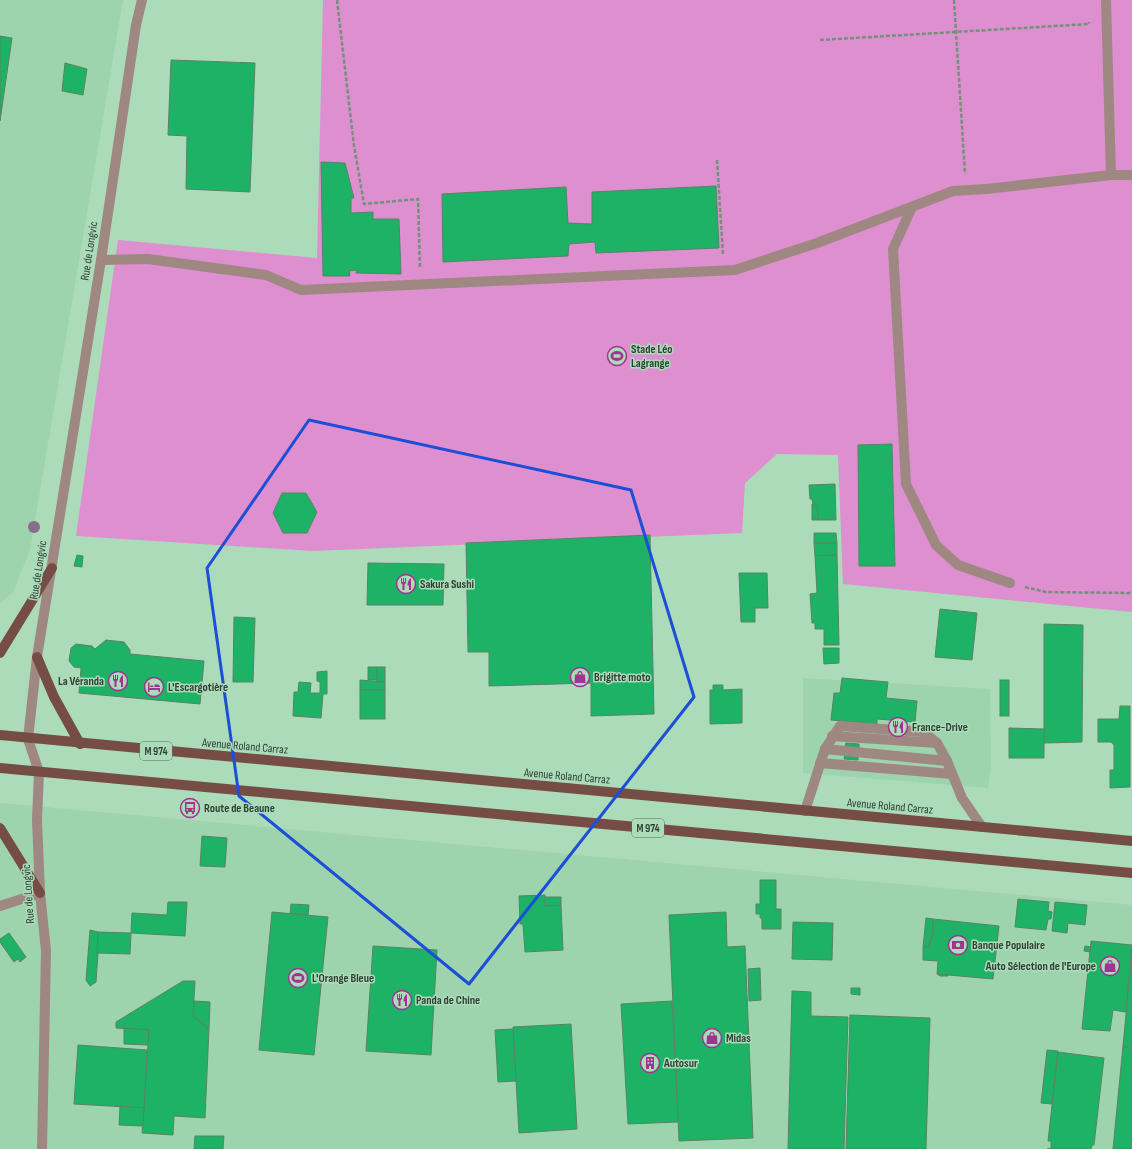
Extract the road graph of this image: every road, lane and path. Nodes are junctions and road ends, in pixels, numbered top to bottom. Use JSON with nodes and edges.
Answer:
{"nodes":[{"id":1,"x":142,"y":0,"type":"edge"},
{"id":2,"x":337,"y":0,"type":"edge"},
{"id":3,"x":954,"y":0,"type":"edge"},
{"id":4,"x":1106,"y":0,"type":"edge"},
{"id":5,"x":1089,"y":16,"type":"dead end"},
{"id":6,"x":956,"y":31,"type":"junction"},
{"id":7,"x":820,"y":40,"type":"dead end"},
{"id":8,"x":717,"y":160,"type":"dead end"},
{"id":9,"x":1111,"y":174,"type":"junction"},
{"id":10,"x":1132,"y":174,"type":"edge"},
{"id":11,"x":967,"y":190,"type":"junction"},
{"id":12,"x":912,"y":207,"type":"junction"},
{"id":13,"x":101,"y":260,"type":"junction"},
{"id":14,"x":724,"y":271,"type":"junction"},
{"id":15,"x":421,"y":285,"type":"junction"},
{"id":16,"x":52,"y":568,"type":"junction"},
{"id":17,"x":1010,"y":583,"type":"joint"},
{"id":18,"x":1132,"y":594,"type":"edge"},
{"id":19,"x":0,"y":653,"type":"edge"},
{"id":20,"x":37,"y":657,"type":"junction"},
{"id":21,"x":0,"y":735,"type":"edge"},
{"id":22,"x":28,"y":738,"type":"junction"},
{"id":23,"x":80,"y":744,"type":"junction"},
{"id":24,"x":825,"y":749,"type":"junction"},
{"id":25,"x":947,"y":761,"type":"junction"},
{"id":26,"x":820,"y":763,"type":"junction"},
{"id":27,"x":0,"y":768,"type":"edge"},
{"id":28,"x":39,"y":772,"type":"junction"},
{"id":29,"x":952,"y":774,"type":"junction"},
{"id":30,"x":805,"y":811,"type":"junction"},
{"id":31,"x":982,"y":827,"type":"junction"},
{"id":32,"x":0,"y":828,"type":"edge"},
{"id":33,"x":1132,"y":841,"type":"edge"},
{"id":34,"x":1132,"y":873,"type":"edge"},
{"id":35,"x":40,"y":893,"type":"junction"},
{"id":36,"x":0,"y":906,"type":"edge"},
{"id":37,"x":42,"y":1149,"type":"edge"}],
"edges":[{"from":1,"to":13,"type":"street","name":"Rue de Longvic"},
{"from":2,"to":15,"type":"path"},
{"from":3,"to":6,"type":"path"},
{"from":4,"to":9,"type":"street"},
{"from":5,"to":6,"type":"path"},
{"from":6,"to":7,"type":"path"},
{"from":6,"to":11,"type":"path"},
{"from":8,"to":14,"type":"path"},
{"from":9,"to":10,"type":"street"},
{"from":9,"to":11,"type":"street"},
{"from":11,"to":12,"type":"street"},
{"from":12,"to":14,"type":"street"},
{"from":12,"to":17,"type":"street"},
{"from":13,"to":15,"type":"street"},
{"from":13,"to":16,"type":"street","name":"Rue de Longvic"},
{"from":14,"to":15,"type":"street"},
{"from":16,"to":19,"type":"main road"},
{"from":16,"to":20,"type":"street","name":"Rue de Longvic"},
{"from":17,"to":18,"type":"path"},
{"from":20,"to":22,"type":"street","name":"Rue de Longvic"},
{"from":20,"to":23,"type":"main road"},
{"from":21,"to":22,"type":"main road","name":"Avenue Roland Carraz","number":"M 974"},
{"from":22,"to":23,"type":"main road","name":"Avenue Roland Carraz","number":"M 974"},
{"from":22,"to":28,"type":"street","name":"Rue de Longvic"},
{"from":23,"to":30,"type":"main road","name":"Avenue Roland Carraz","number":"M 974"},
{"from":24,"to":25,"type":"street"},
{"from":24,"to":25,"type":"street"},
{"from":24,"to":26,"type":"street"},
{"from":25,"to":29,"type":"street"},
{"from":26,"to":29,"type":"street"},
{"from":26,"to":30,"type":"street"},
{"from":27,"to":28,"type":"main road","number":"M 974"},
{"from":28,"to":34,"type":"main road","number":"M 974"},
{"from":28,"to":35,"type":"street","name":"Rue de Longvic"},
{"from":29,"to":31,"type":"street"},
{"from":30,"to":31,"type":"main road","name":"Avenue Roland Carraz","number":"M 974"},
{"from":31,"to":33,"type":"main road","name":"Avenue Roland Carraz","number":"M 974"},
{"from":32,"to":35,"type":"main road"},
{"from":35,"to":36,"type":"street"},
{"from":35,"to":37,"type":"street","name":"Rue de Longvic"}]}
